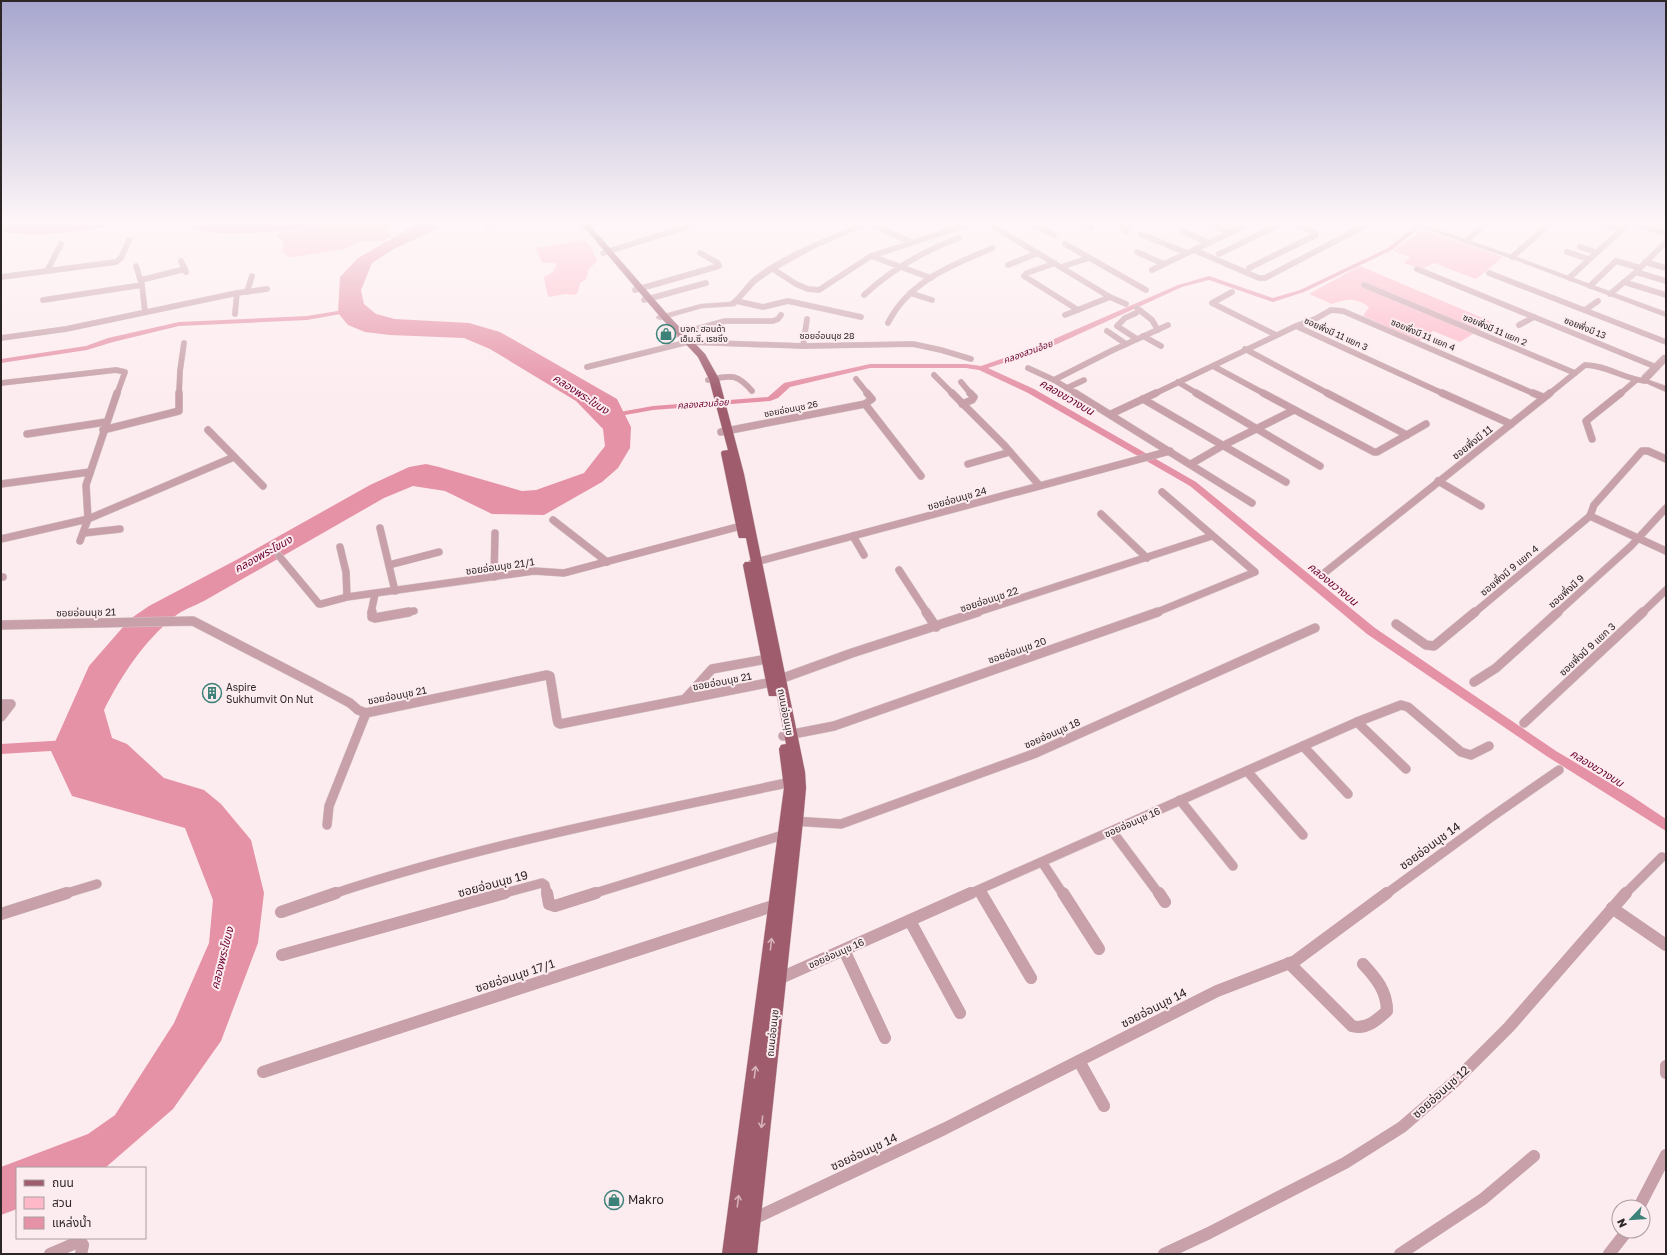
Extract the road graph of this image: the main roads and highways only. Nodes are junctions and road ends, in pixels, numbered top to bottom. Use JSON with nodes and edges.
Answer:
{"nodes":[{"id":1,"x":630,"y":281,"type":"edge"},
{"id":2,"x":724,"y":431,"type":"junction"},
{"id":3,"x":753,"y":563,"type":"junction"},
{"id":4,"x":776,"y":680,"type":"junction"},
{"id":5,"x":787,"y":735,"type":"junction"},
{"id":6,"x":790,"y":825,"type":"junction"},
{"id":7,"x":772,"y":982,"type":"junction"},
{"id":8,"x":732,"y":1254,"type":"edge"},
{"id":9,"x":748,"y":1254,"type":"edge"}],
"edges":[{"from":1,"to":2,"type":"main road","name":"ถนนอ่อนนุช"},
{"from":2,"to":3,"type":"main road","name":"ถนนอ่อนนุช"},
{"from":2,"to":3,"type":"main road","name":"ถนนอ่อนนุช"},
{"from":3,"to":4,"type":"main road","name":"ถนนอ่อนนุช"},
{"from":3,"to":4,"type":"main road","name":"ถนนอ่อนนุช"},
{"from":4,"to":5,"type":"main road","name":"ถนนอ่อนนุช"},
{"from":5,"to":6,"type":"main road","name":"ถนนอ่อนนุช"},
{"from":5,"to":6,"type":"main road","name":"ถนนอ่อนนุช"},
{"from":6,"to":7,"type":"main road","name":"ถนนอ่อนนุช"},
{"from":7,"to":6,"type":"main road","name":"ถนนอ่อนนุช","one_way":true},
{"from":8,"to":7,"type":"main road","name":"ถนนอ่อนนุช","one_way":true},
{"from":7,"to":9,"type":"main road","name":"ถนนอ่อนนุช","one_way":true}]}
